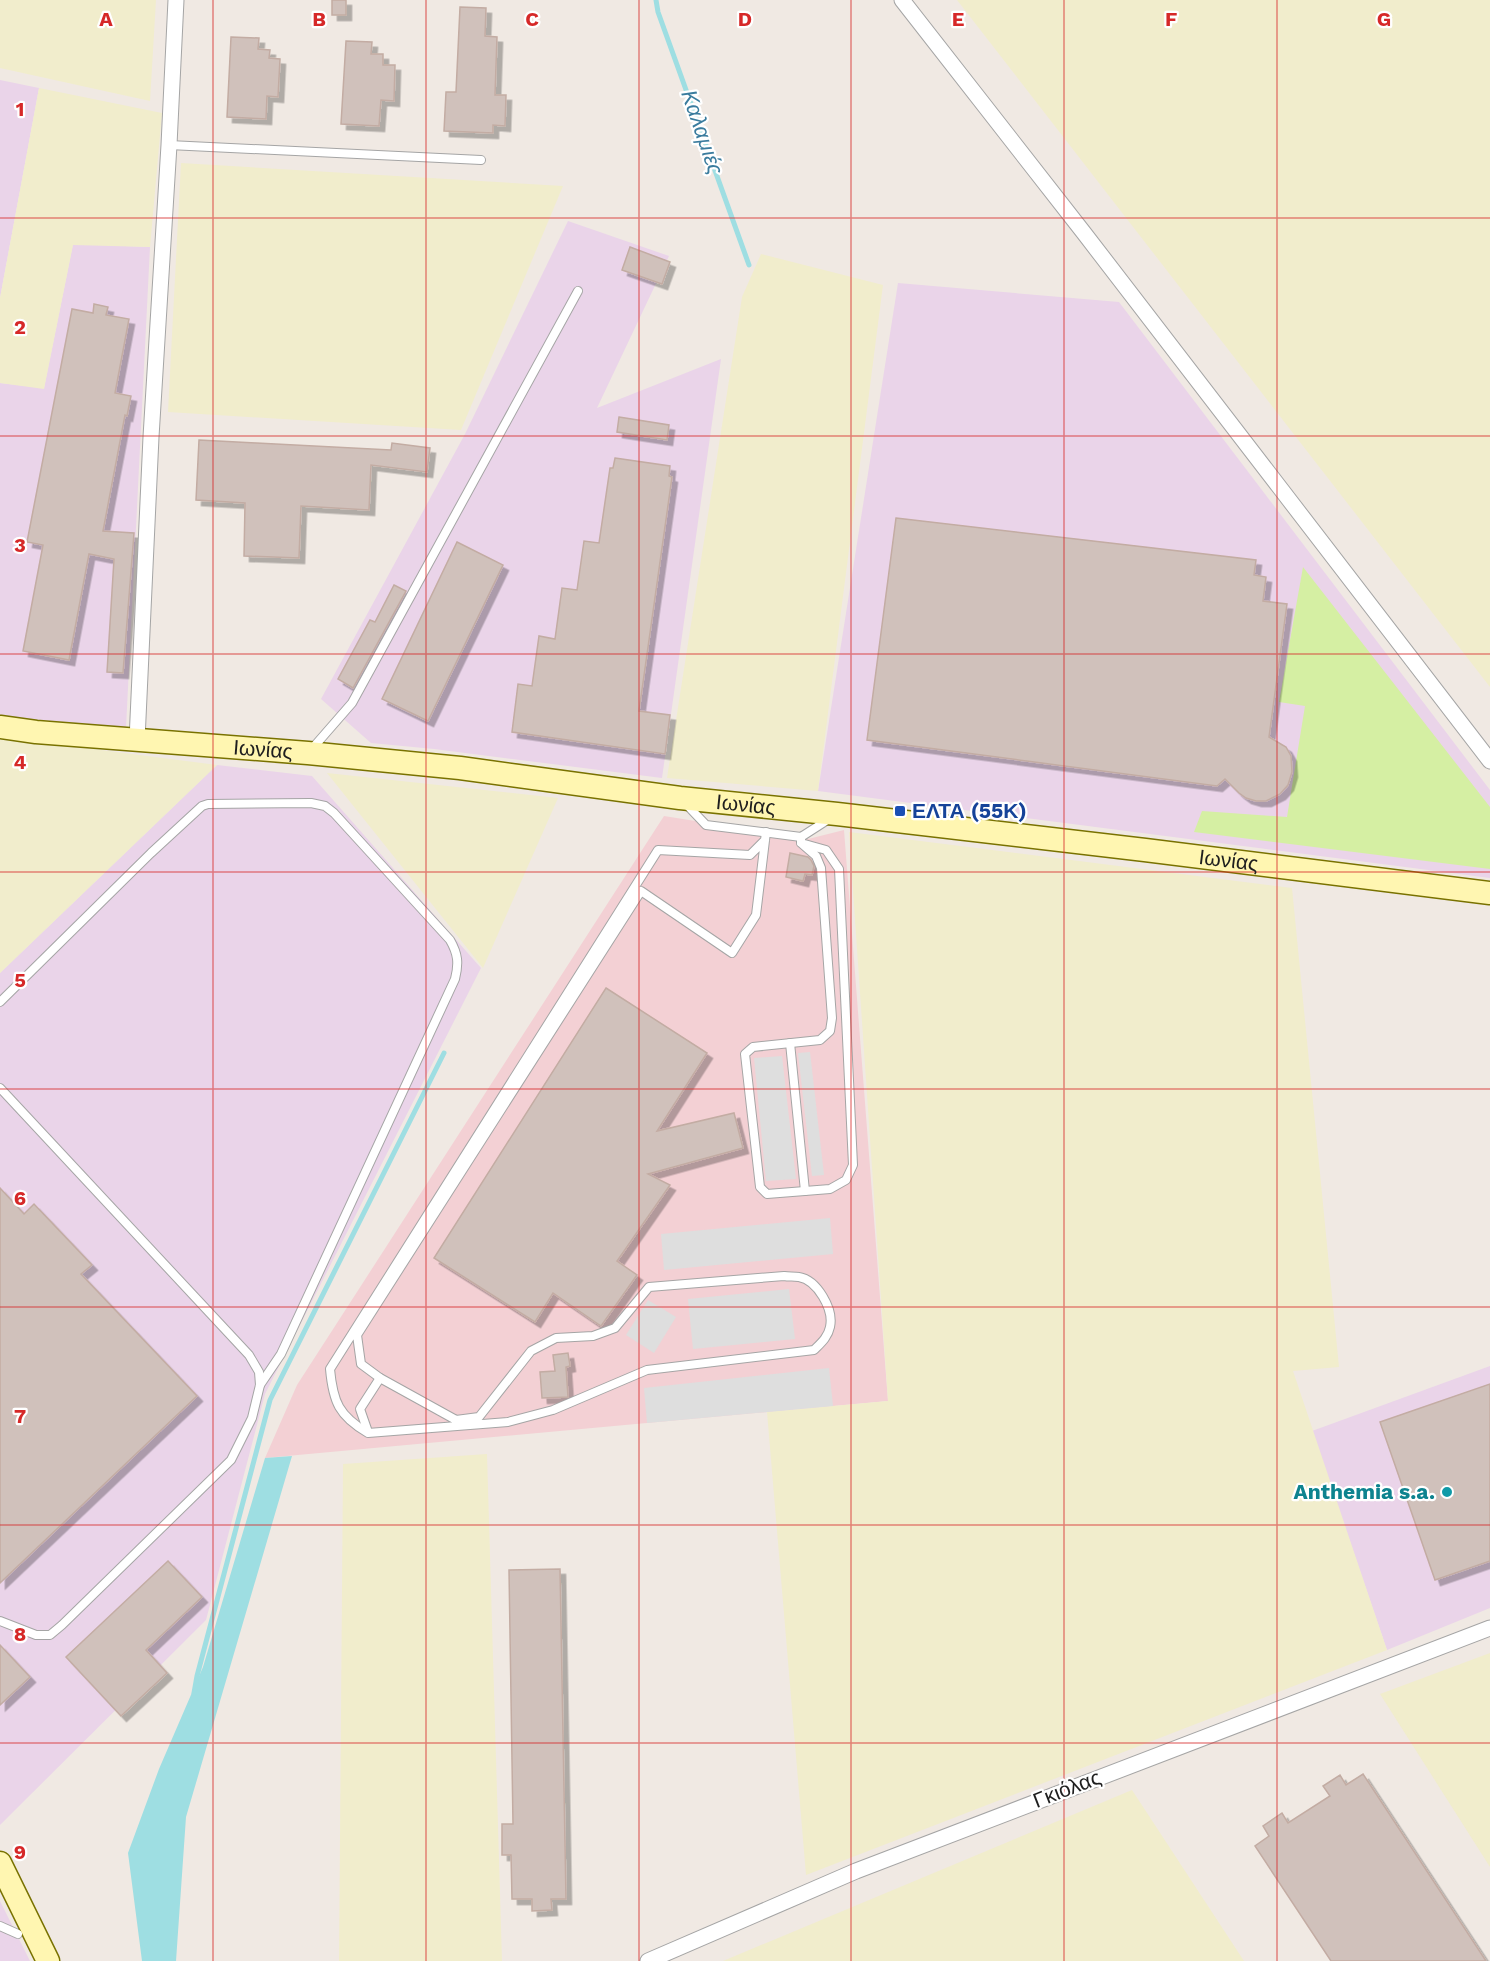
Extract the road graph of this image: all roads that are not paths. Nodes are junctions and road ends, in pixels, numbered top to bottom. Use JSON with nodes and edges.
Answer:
{"nodes":[{"id":1,"x":176,"y":0,"type":"edge"},
{"id":2,"x":902,"y":0,"type":"edge"},
{"id":3,"x":169,"y":145,"type":"junction"},
{"id":4,"x":481,"y":160,"type":"dead end"},
{"id":5,"x":578,"y":291,"type":"dead end"},
{"id":6,"x":0,"y":727,"type":"edge"},
{"id":7,"x":137,"y":740,"type":"junction"},
{"id":8,"x":308,"y":753,"type":"junction"},
{"id":9,"x":1490,"y":761,"type":"edge"},
{"id":10,"x":680,"y":798,"type":"junction"},
{"id":11,"x":837,"y":814,"type":"junction"},
{"id":12,"x":766,"y":836,"type":"junction"},
{"id":13,"x":801,"y":840,"type":"junction"},
{"id":14,"x":1490,"y":893,"type":"edge"},
{"id":15,"x":0,"y":1002,"type":"edge"},
{"id":16,"x":790,"y":1042,"type":"junction"},
{"id":17,"x":0,"y":1088,"type":"edge"},
{"id":18,"x":806,"y":1191,"type":"junction"},
{"id":19,"x":380,"y":1378,"type":"junction"},
{"id":20,"x":260,"y":1385,"type":"junction"},
{"id":21,"x":368,"y":1433,"type":"junction"},
{"id":22,"x":0,"y":1621,"type":"edge"},
{"id":23,"x":1490,"y":1628,"type":"edge"},
{"id":24,"x":0,"y":1863,"type":"edge"},
{"id":25,"x":0,"y":1926,"type":"edge"},
{"id":26,"x":18,"y":1934,"type":"dead end"},
{"id":27,"x":48,"y":1961,"type":"edge"},
{"id":28,"x":648,"y":1961,"type":"edge"}],
"edges":[{"from":1,"to":3,"type":"street"},
{"from":2,"to":9,"type":"street"},
{"from":3,"to":4,"type":"lane"},
{"from":3,"to":7,"type":"street"},
{"from":5,"to":8,"type":"lane"},
{"from":6,"to":7,"type":"street","name":"Ιωνίας"},
{"from":7,"to":8,"type":"street","name":"Ιωνίας"},
{"from":8,"to":10,"type":"street","name":"Ιωνίας"},
{"from":10,"to":11,"type":"street","name":"Ιωνίας"},
{"from":10,"to":12,"type":"lane"},
{"from":11,"to":13,"type":"lane"},
{"from":11,"to":14,"type":"street","name":"Ιωνίας"},
{"from":12,"to":13,"type":"lane"},
{"from":12,"to":19,"type":"lane"},
{"from":12,"to":21,"type":"lane"},
{"from":13,"to":16,"type":"lane"},
{"from":13,"to":18,"type":"lane"},
{"from":15,"to":20,"type":"lane"},
{"from":16,"to":18,"type":"lane"},
{"from":16,"to":18,"type":"lane"},
{"from":17,"to":20,"type":"lane"},
{"from":19,"to":21,"type":"lane"},
{"from":19,"to":21,"type":"lane"},
{"from":20,"to":22,"type":"lane"},
{"from":23,"to":28,"type":"street","name":"Γκιόλας"},
{"from":24,"to":27,"type":"street"},
{"from":25,"to":26,"type":"lane"}]}
